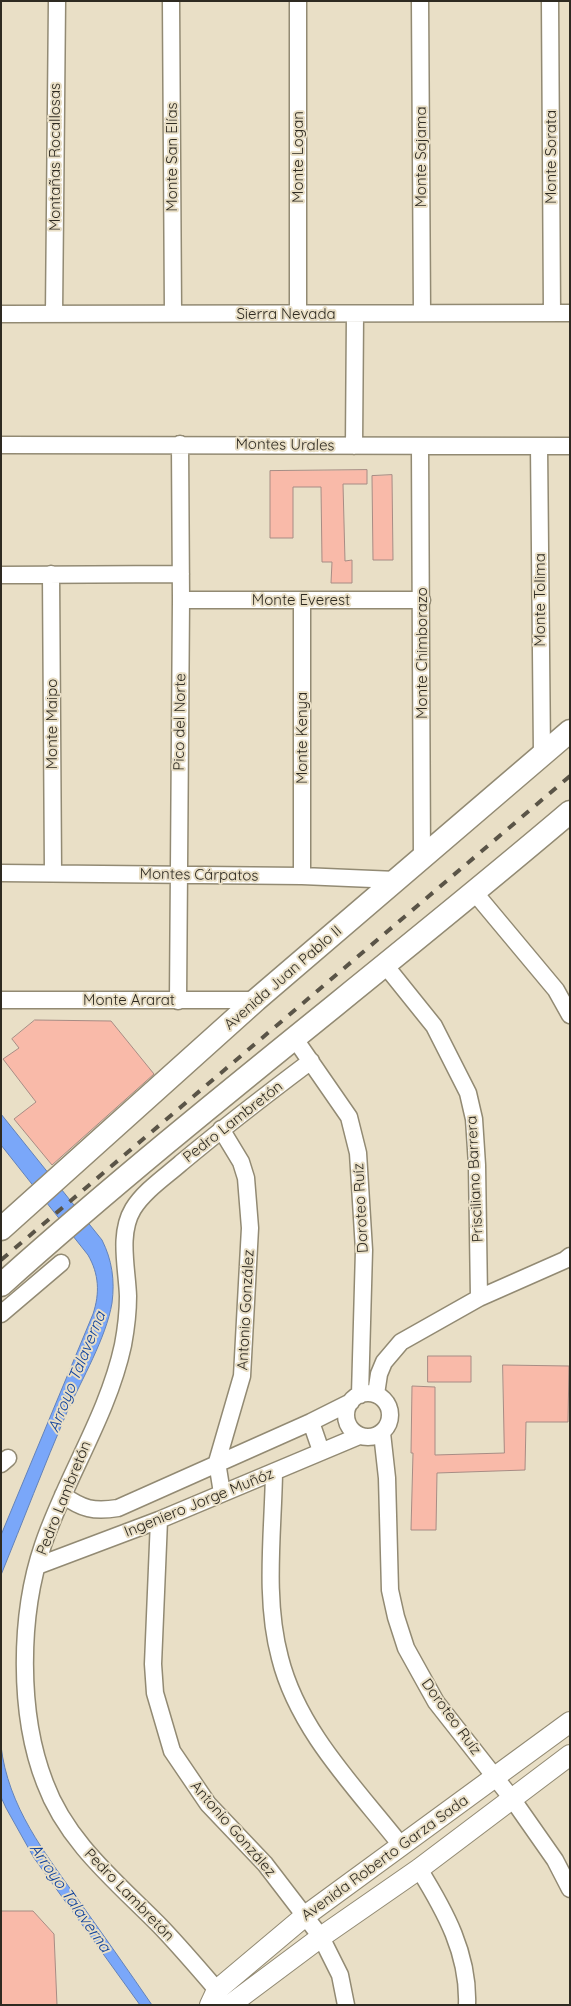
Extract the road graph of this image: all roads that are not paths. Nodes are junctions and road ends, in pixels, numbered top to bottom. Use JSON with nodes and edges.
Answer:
{"nodes":[{"id":1,"x":57,"y":1,"type":"edge"},
{"id":2,"x":171,"y":1,"type":"edge"},
{"id":3,"x":298,"y":1,"type":"edge"},
{"id":4,"x":420,"y":1,"type":"edge"},
{"id":5,"x":550,"y":1,"type":"edge"},
{"id":6,"x":173,"y":313,"type":"junction"},
{"id":7,"x":298,"y":313,"type":"junction"},
{"id":8,"x":422,"y":313,"type":"junction"},
{"id":9,"x":552,"y":313,"type":"junction"},
{"id":10,"x":570,"y":313,"type":"edge"},
{"id":11,"x":1,"y":314,"type":"edge"},
{"id":12,"x":54,"y":314,"type":"junction"},
{"id":13,"x":355,"y":314,"type":"junction"},
{"id":14,"x":180,"y":444,"type":"junction"},
{"id":15,"x":1,"y":445,"type":"edge"},
{"id":16,"x":354,"y":446,"type":"junction"},
{"id":17,"x":420,"y":446,"type":"junction"},
{"id":18,"x":539,"y":446,"type":"junction"},
{"id":19,"x":570,"y":446,"type":"edge"},
{"id":20,"x":51,"y":574,"type":"junction"},
{"id":21,"x":181,"y":574,"type":"junction"},
{"id":22,"x":1,"y":575,"type":"edge"},
{"id":23,"x":181,"y":600,"type":"junction"},
{"id":24,"x":302,"y":600,"type":"junction"},
{"id":25,"x":422,"y":600,"type":"junction"},
{"id":26,"x":570,"y":731,"type":"edge"},
{"id":27,"x":542,"y":754,"type":"junction"},
{"id":28,"x":568,"y":818,"type":"edge"},
{"id":29,"x":422,"y":860,"type":"junction"},
{"id":30,"x":1,"y":873,"type":"edge"},
{"id":31,"x":52,"y":873,"type":"junction"},
{"id":32,"x":179,"y":875,"type":"junction"},
{"id":33,"x":302,"y":876,"type":"junction"},
{"id":34,"x":396,"y":880,"type":"junction"},
{"id":35,"x":475,"y":893,"type":"junction"},
{"id":36,"x":385,"y":965,"type":"junction"},
{"id":37,"x":1,"y":1000,"type":"edge"},
{"id":38,"x":256,"y":1000,"type":"junction"},
{"id":39,"x":178,"y":1001,"type":"junction"},
{"id":40,"x":570,"y":1015,"type":"edge"},
{"id":41,"x":295,"y":1039,"type":"junction"},
{"id":42,"x":311,"y":1061,"type":"junction"},
{"id":43,"x":221,"y":1129,"type":"junction"},
{"id":44,"x":1,"y":1229,"type":"edge"},
{"id":45,"x":568,"y":1259,"type":"edge"},
{"id":46,"x":61,"y":1263,"type":"dead end"},
{"id":47,"x":1,"y":1284,"type":"edge"},
{"id":48,"x":479,"y":1298,"type":"junction"},
{"id":49,"x":1,"y":1314,"type":"edge"},
{"id":50,"x":362,"y":1397,"type":"junction"},
{"id":51,"x":311,"y":1422,"type":"junction"},
{"id":52,"x":382,"y":1433,"type":"junction"},
{"id":53,"x":359,"y":1436,"type":"junction"},
{"id":54,"x":321,"y":1451,"type":"junction"},
{"id":55,"x":217,"y":1462,"type":"junction"},
{"id":56,"x":274,"y":1473,"type":"junction"},
{"id":57,"x":222,"y":1493,"type":"junction"},
{"id":58,"x":63,"y":1494,"type":"junction"},
{"id":59,"x":159,"y":1520,"type":"junction"},
{"id":60,"x":37,"y":1566,"type":"junction"},
{"id":61,"x":570,"y":1722,"type":"edge"},
{"id":62,"x":570,"y":1755,"type":"edge"},
{"id":63,"x":496,"y":1778,"type":"junction"},
{"id":64,"x":513,"y":1800,"type":"junction"},
{"id":65,"x":400,"y":1844,"type":"junction"},
{"id":66,"x":419,"y":1870,"type":"junction"},
{"id":67,"x":570,"y":1889,"type":"edge"},
{"id":68,"x":304,"y":1916,"type":"junction"},
{"id":69,"x":321,"y":1937,"type":"junction"},
{"id":70,"x":221,"y":2001,"type":"edge"},
{"id":71,"x":346,"y":2005,"type":"edge"},
{"id":72,"x":467,"y":2005,"type":"edge"}],
"edges":[{"from":1,"to":12,"type":"street","name":"Montañas Rocallosas"},
{"from":2,"to":6,"type":"street","name":"Monte San Elías"},
{"from":3,"to":7,"type":"street","name":"Monte Logan"},
{"from":4,"to":8,"type":"street","name":"Monte Sajama"},
{"from":5,"to":9,"type":"street","name":"Monte Sorata"},
{"from":6,"to":7,"type":"street","name":"Sierra Nevada"},
{"from":6,"to":12,"type":"street","name":"Sierra Nevada"},
{"from":7,"to":13,"type":"street","name":"Sierra Nevada"},
{"from":8,"to":9,"type":"street","name":"Sierra Nevada"},
{"from":8,"to":13,"type":"street","name":"Sierra Nevada"},
{"from":9,"to":10,"type":"street","name":"Sierra Nevada"},
{"from":11,"to":12,"type":"street","name":"Sierra Nevada"},
{"from":13,"to":16,"type":"street"},
{"from":14,"to":15,"type":"street","name":"Montes Urales"},
{"from":14,"to":16,"type":"street","name":"Montes Urales"},
{"from":14,"to":21,"type":"street","name":"Pico del Norte"},
{"from":16,"to":17,"type":"street","name":"Montes Urales"},
{"from":17,"to":18,"type":"street","name":"Montes Urales"},
{"from":17,"to":25,"type":"street","name":"Monte Chimborazo"},
{"from":18,"to":19,"type":"street","name":"Montes Urales"},
{"from":18,"to":27,"type":"street","name":"Monte Tolima"},
{"from":20,"to":21,"type":"street"},
{"from":20,"to":22,"type":"street"},
{"from":20,"to":31,"type":"street","name":"Monte Maipo"},
{"from":21,"to":23,"type":"street","name":"Pico del Norte"},
{"from":23,"to":24,"type":"street","name":"Monte Everest"},
{"from":23,"to":32,"type":"street","name":"Pico del Norte"},
{"from":24,"to":25,"type":"street","name":"Monte Everest"},
{"from":24,"to":33,"type":"street","name":"Monte Kenya"},
{"from":25,"to":29,"type":"street","name":"Monte Chimborazo"},
{"from":26,"to":27,"type":"main road","name":"Avenida Juan Pablo II"},
{"from":27,"to":29,"type":"main road","name":"Avenida Juan Pablo II"},
{"from":28,"to":35,"type":"main road"},
{"from":29,"to":34,"type":"main road","name":"Avenida Juan Pablo II"},
{"from":30,"to":31,"type":"street","name":"Montes Cárpatos"},
{"from":31,"to":32,"type":"street","name":"Montes Cárpatos"},
{"from":32,"to":33,"type":"street","name":"Montes Cárpatos"},
{"from":32,"to":39,"type":"street","name":"Pico del Norte"},
{"from":33,"to":34,"type":"street","name":"Montes Cárpatos"},
{"from":34,"to":38,"type":"main road","name":"Avenida Juan Pablo II"},
{"from":35,"to":36,"type":"main road"},
{"from":35,"to":40,"type":"street"},
{"from":36,"to":41,"type":"main road"},
{"from":36,"to":48,"type":"street","name":"Prisciliano Barrera"},
{"from":37,"to":39,"type":"street","name":"Monte Ararat"},
{"from":38,"to":39,"type":"street","name":"Monte Ararat"},
{"from":38,"to":44,"type":"main road","name":"Avenida Juan Pablo II"},
{"from":41,"to":42,"type":"street","name":"Doroteo Ruíz"},
{"from":41,"to":47,"type":"main road"},
{"from":42,"to":43,"type":"street","name":"Pedro Lambretón"},
{"from":42,"to":50,"type":"street","name":"Doroteo Ruíz"},
{"from":43,"to":55,"type":"street","name":"Antonio González"},
{"from":43,"to":58,"type":"street","name":"Pedro Lambretón"},
{"from":45,"to":48,"type":"street"},
{"from":46,"to":49,"type":"street"},
{"from":48,"to":50,"type":"street"},
{"from":50,"to":51,"type":"street","name":"Ingeniero Jorge Muñóz"},
{"from":50,"to":52,"type":"street"},
{"from":50,"to":53,"type":"street"},
{"from":51,"to":54,"type":"street"},
{"from":51,"to":55,"type":"street","name":"Ingeniero Jorge Muñóz"},
{"from":52,"to":53,"type":"street"},
{"from":52,"to":63,"type":"street","name":"Doroteo Ruíz"},
{"from":53,"to":54,"type":"street","name":"Ingeniero Jorge Muñóz"},
{"from":54,"to":56,"type":"street","name":"Ingeniero Jorge Muñóz"},
{"from":55,"to":57,"type":"street","name":"Antonio González"},
{"from":55,"to":58,"type":"street","name":"Ingeniero Jorge Muñóz"},
{"from":56,"to":57,"type":"street","name":"Ingeniero Jorge Muñóz"},
{"from":56,"to":65,"type":"street"},
{"from":57,"to":59,"type":"street","name":"Ingeniero Jorge Muñóz"},
{"from":58,"to":60,"type":"street","name":"Pedro Lambretón"},
{"from":59,"to":60,"type":"street","name":"Ingeniero Jorge Muñóz"},
{"from":59,"to":68,"type":"street","name":"Antonio González"},
{"from":60,"to":70,"type":"street","name":"Pedro Lambretón"},
{"from":61,"to":63,"type":"street","name":"Avenida Roberto Garza Sada"},
{"from":62,"to":64,"type":"street","name":"Avenida Roberto Garza Sada"},
{"from":63,"to":64,"type":"street","name":"Doroteo Ruíz"},
{"from":63,"to":65,"type":"street","name":"Avenida Roberto Garza Sada"},
{"from":64,"to":66,"type":"street","name":"Avenida Roberto Garza Sada"},
{"from":64,"to":67,"type":"street","name":"Doroteo Ruíz"},
{"from":65,"to":68,"type":"street","name":"Avenida Roberto Garza Sada"},
{"from":66,"to":69,"type":"street","name":"Avenida Roberto Garza Sada"},
{"from":66,"to":72,"type":"street"},
{"from":68,"to":69,"type":"street","name":"Antonio González"},
{"from":68,"to":70,"type":"street","name":"Avenida Roberto Garza Sada"},
{"from":69,"to":70,"type":"street","name":"Avenida Roberto Garza Sada"},
{"from":69,"to":71,"type":"street","name":"Antonio González"}]}
